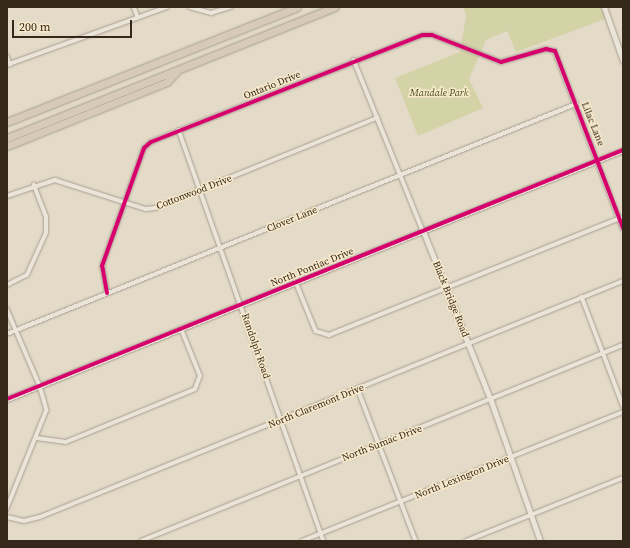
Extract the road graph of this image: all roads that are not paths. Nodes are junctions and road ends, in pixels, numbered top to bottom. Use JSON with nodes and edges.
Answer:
{"nodes":[{"id":1,"x":134,"y":7,"type":"edge"},
{"id":2,"x":167,"y":7,"type":"edge"},
{"id":3,"x":190,"y":7,"type":"edge"},
{"id":4,"x":231,"y":7,"type":"edge"},
{"id":5,"x":297,"y":7,"type":"edge"},
{"id":6,"x":335,"y":7,"type":"edge"},
{"id":7,"x":604,"y":7,"type":"edge"},
{"id":8,"x":138,"y":17,"type":"junction"},
{"id":9,"x":553,"y":50,"type":"joint"},
{"id":10,"x":7,"y":56,"type":"edge"},
{"id":11,"x":354,"y":60,"type":"junction"},
{"id":12,"x":623,"y":61,"type":"edge"},
{"id":13,"x":9,"y":64,"type":"edge"},
{"id":14,"x":178,"y":70,"type":"junction"},
{"id":15,"x":576,"y":104,"type":"junction"},
{"id":16,"x":377,"y":118,"type":"junction"},
{"id":17,"x":7,"y":122,"type":"edge"},
{"id":18,"x":179,"y":130,"type":"junction"},
{"id":19,"x":7,"y":138,"type":"edge"},
{"id":20,"x":7,"y":146,"type":"edge"},
{"id":21,"x":623,"y":150,"type":"edge"},
{"id":22,"x":599,"y":160,"type":"junction"},
{"id":23,"x":400,"y":176,"type":"junction"},
{"id":24,"x":34,"y":186,"type":"junction"},
{"id":25,"x":200,"y":190,"type":"junction"},
{"id":26,"x":7,"y":196,"type":"edge"},
{"id":27,"x":123,"y":202,"type":"junction"},
{"id":28,"x":620,"y":218,"type":"junction"},
{"id":29,"x":623,"y":228,"type":"edge"},
{"id":30,"x":423,"y":231,"type":"junction"},
{"id":31,"x":221,"y":248,"type":"junction"},
{"id":32,"x":623,"y":281,"type":"edge"},
{"id":33,"x":296,"y":282,"type":"junction"},
{"id":34,"x":7,"y":285,"type":"edge"},
{"id":35,"x":446,"y":288,"type":"junction"},
{"id":36,"x":107,"y":293,"type":"junction"},
{"id":37,"x":582,"y":297,"type":"junction"},
{"id":38,"x":242,"y":304,"type":"junction"},
{"id":39,"x":7,"y":309,"type":"edge"},
{"id":40,"x":181,"y":329,"type":"junction"},
{"id":41,"x":15,"y":331,"type":"junction"},
{"id":42,"x":7,"y":334,"type":"edge"},
{"id":43,"x":468,"y":344,"type":"junction"},
{"id":44,"x":623,"y":346,"type":"edge"},
{"id":45,"x":604,"y":353,"type":"junction"},
{"id":46,"x":40,"y":386,"type":"junction"},
{"id":47,"x":358,"y":389,"type":"junction"},
{"id":48,"x":7,"y":399,"type":"edge"},
{"id":49,"x":491,"y":401,"type":"junction"},
{"id":50,"x":623,"y":405,"type":"edge"},
{"id":51,"x":623,"y":412,"type":"edge"},
{"id":52,"x":282,"y":420,"type":"junction"},
{"id":53,"x":37,"y":438,"type":"junction"},
{"id":54,"x":380,"y":443,"type":"junction"},
{"id":55,"x":511,"y":457,"type":"junction"},
{"id":56,"x":302,"y":474,"type":"junction"},
{"id":57,"x":623,"y":478,"type":"edge"},
{"id":58,"x":401,"y":501,"type":"junction"},
{"id":59,"x":7,"y":509,"type":"edge"},
{"id":60,"x":531,"y":514,"type":"junction"},
{"id":61,"x":7,"y":517,"type":"edge"},
{"id":62,"x":321,"y":534,"type":"junction"},
{"id":63,"x":141,"y":541,"type":"edge"},
{"id":64,"x":302,"y":541,"type":"edge"},
{"id":65,"x":324,"y":541,"type":"edge"},
{"id":66,"x":416,"y":541,"type":"edge"},
{"id":67,"x":466,"y":541,"type":"edge"},
{"id":68,"x":540,"y":541,"type":"edge"}],
"edges":[{"from":1,"to":8,"type":"street"},
{"from":2,"to":8,"type":"street"},
{"from":3,"to":4,"type":"street"},
{"from":5,"to":17,"type":"highway"},
{"from":6,"to":14,"type":"highway"},
{"from":7,"to":12,"type":"street"},
{"from":8,"to":13,"type":"street"},
{"from":9,"to":11,"type":"street","name":"Ontario Drive"},
{"from":9,"to":15,"type":"street","name":"Lilac Lane"},
{"from":10,"to":13,"type":"street"},
{"from":11,"to":16,"type":"street","name":"Black Bridge Road"},
{"from":11,"to":18,"type":"street","name":"Ontario Drive"},
{"from":14,"to":19,"type":"highway"},
{"from":14,"to":20,"type":"highway"},
{"from":15,"to":22,"type":"street","name":"Lilac Lane"},
{"from":15,"to":23,"type":"street","name":"Clover Lane"},
{"from":16,"to":23,"type":"street","name":"Black Bridge Road"},
{"from":16,"to":25,"type":"street","name":"Cottonwood Drive"},
{"from":18,"to":25,"type":"street","name":"Randolph Road"},
{"from":18,"to":27,"type":"street","name":"Ontario Drive"},
{"from":21,"to":22,"type":"street","name":"North Pontiac Drive"},
{"from":22,"to":28,"type":"street","name":"Lilac Lane"},
{"from":22,"to":30,"type":"street","name":"North Pontiac Drive"},
{"from":23,"to":30,"type":"street","name":"Black Bridge Road"},
{"from":23,"to":31,"type":"street","name":"Clover Lane"},
{"from":24,"to":26,"type":"street","name":"Cottonwood Drive"},
{"from":24,"to":27,"type":"street","name":"Cottonwood Drive"},
{"from":24,"to":34,"type":"street"},
{"from":25,"to":27,"type":"street","name":"Cottonwood Drive"},
{"from":25,"to":31,"type":"street","name":"Randolph Road"},
{"from":27,"to":36,"type":"street","name":"Ontario Drive"},
{"from":28,"to":29,"type":"street","name":"Lilac Lane"},
{"from":28,"to":35,"type":"street"},
{"from":30,"to":33,"type":"street","name":"North Pontiac Drive"},
{"from":30,"to":35,"type":"street","name":"Black Bridge Road"},
{"from":31,"to":36,"type":"street","name":"Clover Lane"},
{"from":31,"to":38,"type":"street","name":"Randolph Road"},
{"from":32,"to":37,"type":"street","name":"North Claremont Drive"},
{"from":33,"to":35,"type":"street"},
{"from":33,"to":38,"type":"street","name":"North Pontiac Drive"},
{"from":35,"to":43,"type":"street","name":"Black Bridge Road"},
{"from":36,"to":41,"type":"street","name":"Clover Lane"},
{"from":37,"to":43,"type":"street","name":"North Claremont Drive"},
{"from":37,"to":45,"type":"street"},
{"from":38,"to":40,"type":"street","name":"North Pontiac Drive"},
{"from":38,"to":52,"type":"street","name":"Randolph Road"},
{"from":39,"to":41,"type":"street"},
{"from":40,"to":46,"type":"street","name":"North Pontiac Drive"},
{"from":40,"to":53,"type":"street"},
{"from":41,"to":42,"type":"street","name":"Clover Lane"},
{"from":41,"to":46,"type":"street"},
{"from":43,"to":47,"type":"street","name":"North Claremont Drive"},
{"from":43,"to":49,"type":"street","name":"Black Bridge Road"},
{"from":44,"to":45,"type":"street","name":"North Sumac Drive"},
{"from":45,"to":49,"type":"street","name":"North Sumac Drive"},
{"from":45,"to":50,"type":"street"},
{"from":46,"to":48,"type":"street","name":"North Pontiac Drive"},
{"from":46,"to":53,"type":"street"},
{"from":47,"to":52,"type":"street","name":"North Claremont Drive"},
{"from":47,"to":54,"type":"street"},
{"from":49,"to":54,"type":"street","name":"North Sumac Drive"},
{"from":49,"to":55,"type":"street","name":"Black Bridge Road"},
{"from":51,"to":55,"type":"street","name":"North Lexington Drive"},
{"from":52,"to":56,"type":"street","name":"Randolph Road"},
{"from":52,"to":61,"type":"street","name":"North Claremont Drive"},
{"from":53,"to":59,"type":"street"},
{"from":54,"to":56,"type":"street","name":"North Sumac Drive"},
{"from":54,"to":58,"type":"street"},
{"from":55,"to":58,"type":"street","name":"North Lexington Drive"},
{"from":55,"to":60,"type":"street","name":"Black Bridge Road"},
{"from":56,"to":62,"type":"street","name":"Randolph Road"},
{"from":56,"to":63,"type":"street","name":"North Sumac Drive"},
{"from":57,"to":60,"type":"street"},
{"from":58,"to":62,"type":"street","name":"North Lexington Drive"},
{"from":58,"to":66,"type":"street"},
{"from":60,"to":67,"type":"street"},
{"from":60,"to":68,"type":"street","name":"Black Bridge Road"},
{"from":62,"to":64,"type":"street","name":"North Lexington Drive"},
{"from":62,"to":65,"type":"street","name":"Randolph Road"}]}
